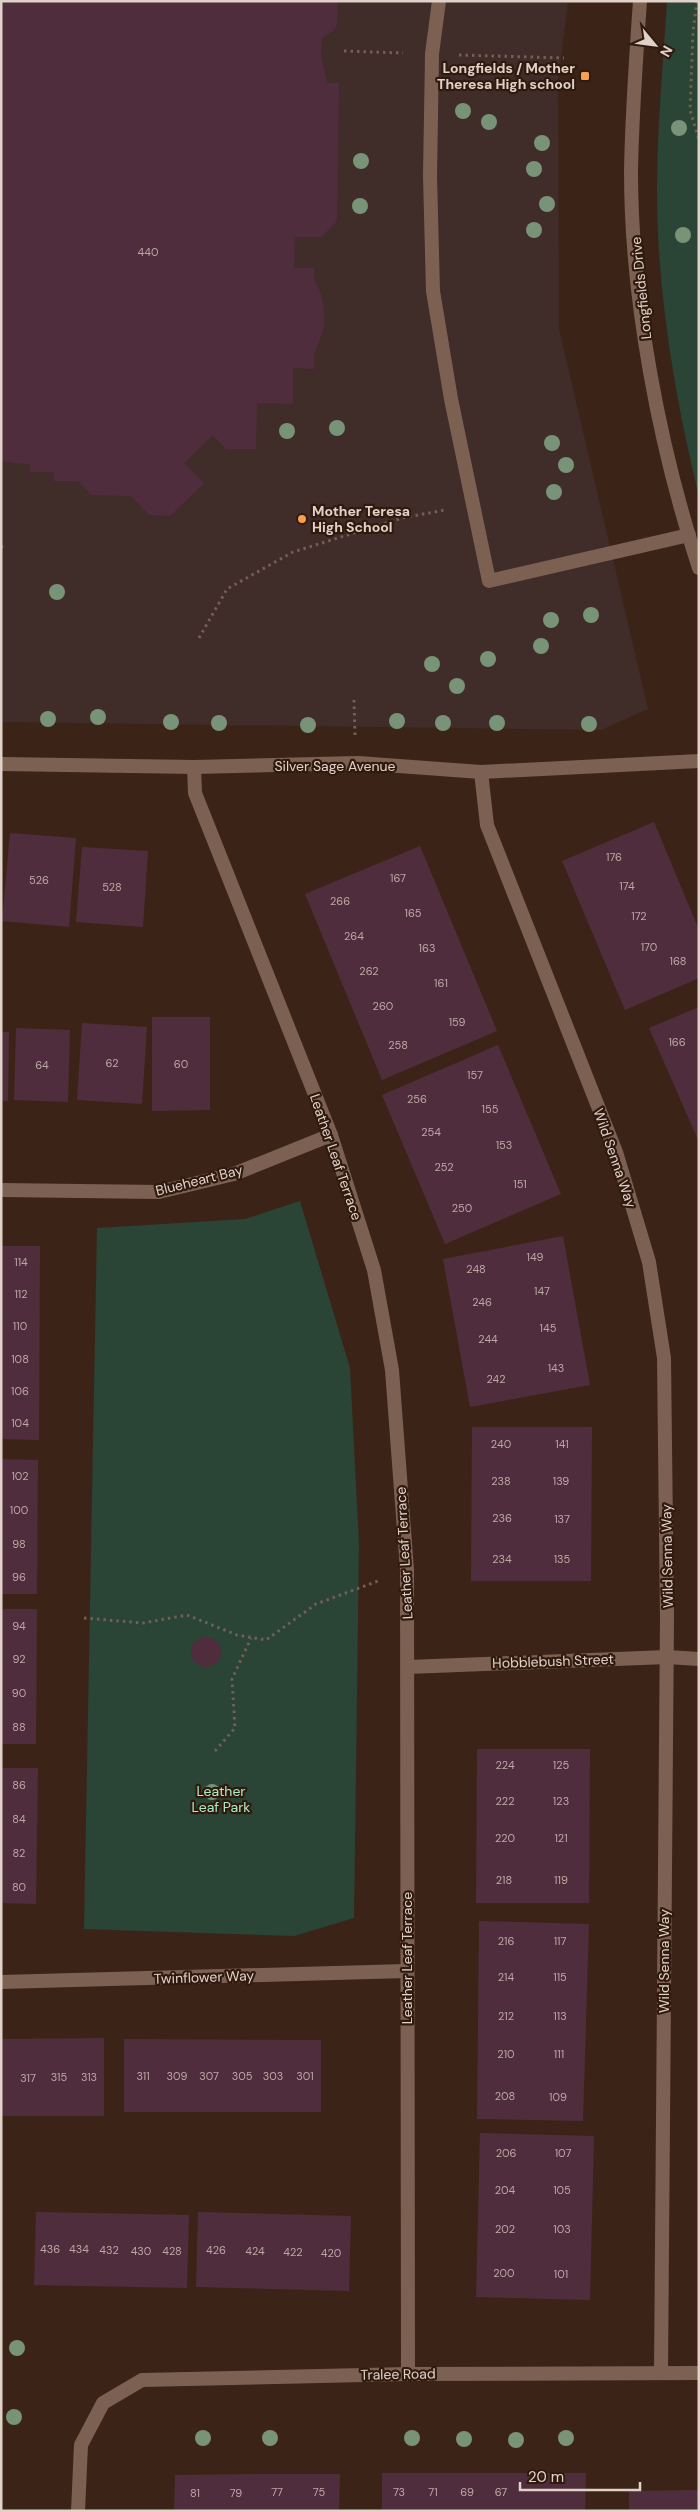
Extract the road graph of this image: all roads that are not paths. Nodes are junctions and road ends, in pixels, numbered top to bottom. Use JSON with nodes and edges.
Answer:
{"nodes":[{"id":1,"x":439,"y":1,"type":"edge"},
{"id":2,"x":640,"y":1,"type":"edge"},
{"id":3,"x":688,"y":534,"type":"junction"},
{"id":4,"x":699,"y":568,"type":"edge"},
{"id":5,"x":699,"y":761,"type":"edge"},
{"id":6,"x":1,"y":764,"type":"edge"},
{"id":7,"x":194,"y":767,"type":"junction"},
{"id":8,"x":481,"y":772,"type":"junction"},
{"id":9,"x":331,"y":1134,"type":"junction"},
{"id":10,"x":1,"y":1190,"type":"edge"},
{"id":11,"x":667,"y":1657,"type":"junction"},
{"id":12,"x":699,"y":1659,"type":"edge"},
{"id":13,"x":408,"y":1667,"type":"junction"},
{"id":14,"x":406,"y":1971,"type":"junction"},
{"id":15,"x":1,"y":1982,"type":"edge"},
{"id":16,"x":661,"y":2372,"type":"junction"},
{"id":17,"x":699,"y":2373,"type":"edge"},
{"id":18,"x":408,"y":2374,"type":"junction"},
{"id":19,"x":78,"y":2511,"type":"edge"}],
"edges":[{"from":1,"to":3,"type":"street"},
{"from":2,"to":3,"type":"street","name":"Longfields Drive"},
{"from":3,"to":4,"type":"street","name":"Longfields Drive"},
{"from":5,"to":8,"type":"street","name":"Silver Sage Avenue"},
{"from":6,"to":7,"type":"street","name":"Silver Sage Avenue"},
{"from":7,"to":8,"type":"street","name":"Silver Sage Avenue"},
{"from":7,"to":9,"type":"street","name":"Leather Leaf Terrace"},
{"from":8,"to":11,"type":"street","name":"Wild Senna Way"},
{"from":9,"to":10,"type":"street","name":"Blueheart Bay"},
{"from":9,"to":13,"type":"street","name":"Leather Leaf Terrace"},
{"from":11,"to":12,"type":"street","name":"Hobblebush Street"},
{"from":11,"to":13,"type":"street","name":"Hobblebush Street"},
{"from":11,"to":16,"type":"street","name":"Wild Senna Way"},
{"from":13,"to":14,"type":"street","name":"Leather Leaf Terrace"},
{"from":14,"to":15,"type":"street","name":"Twinflower Way"},
{"from":14,"to":18,"type":"street","name":"Leather Leaf Terrace"},
{"from":16,"to":17,"type":"street","name":"Tralee Road"},
{"from":16,"to":18,"type":"street","name":"Tralee Road"},
{"from":18,"to":19,"type":"street","name":"Tralee Road"}]}
